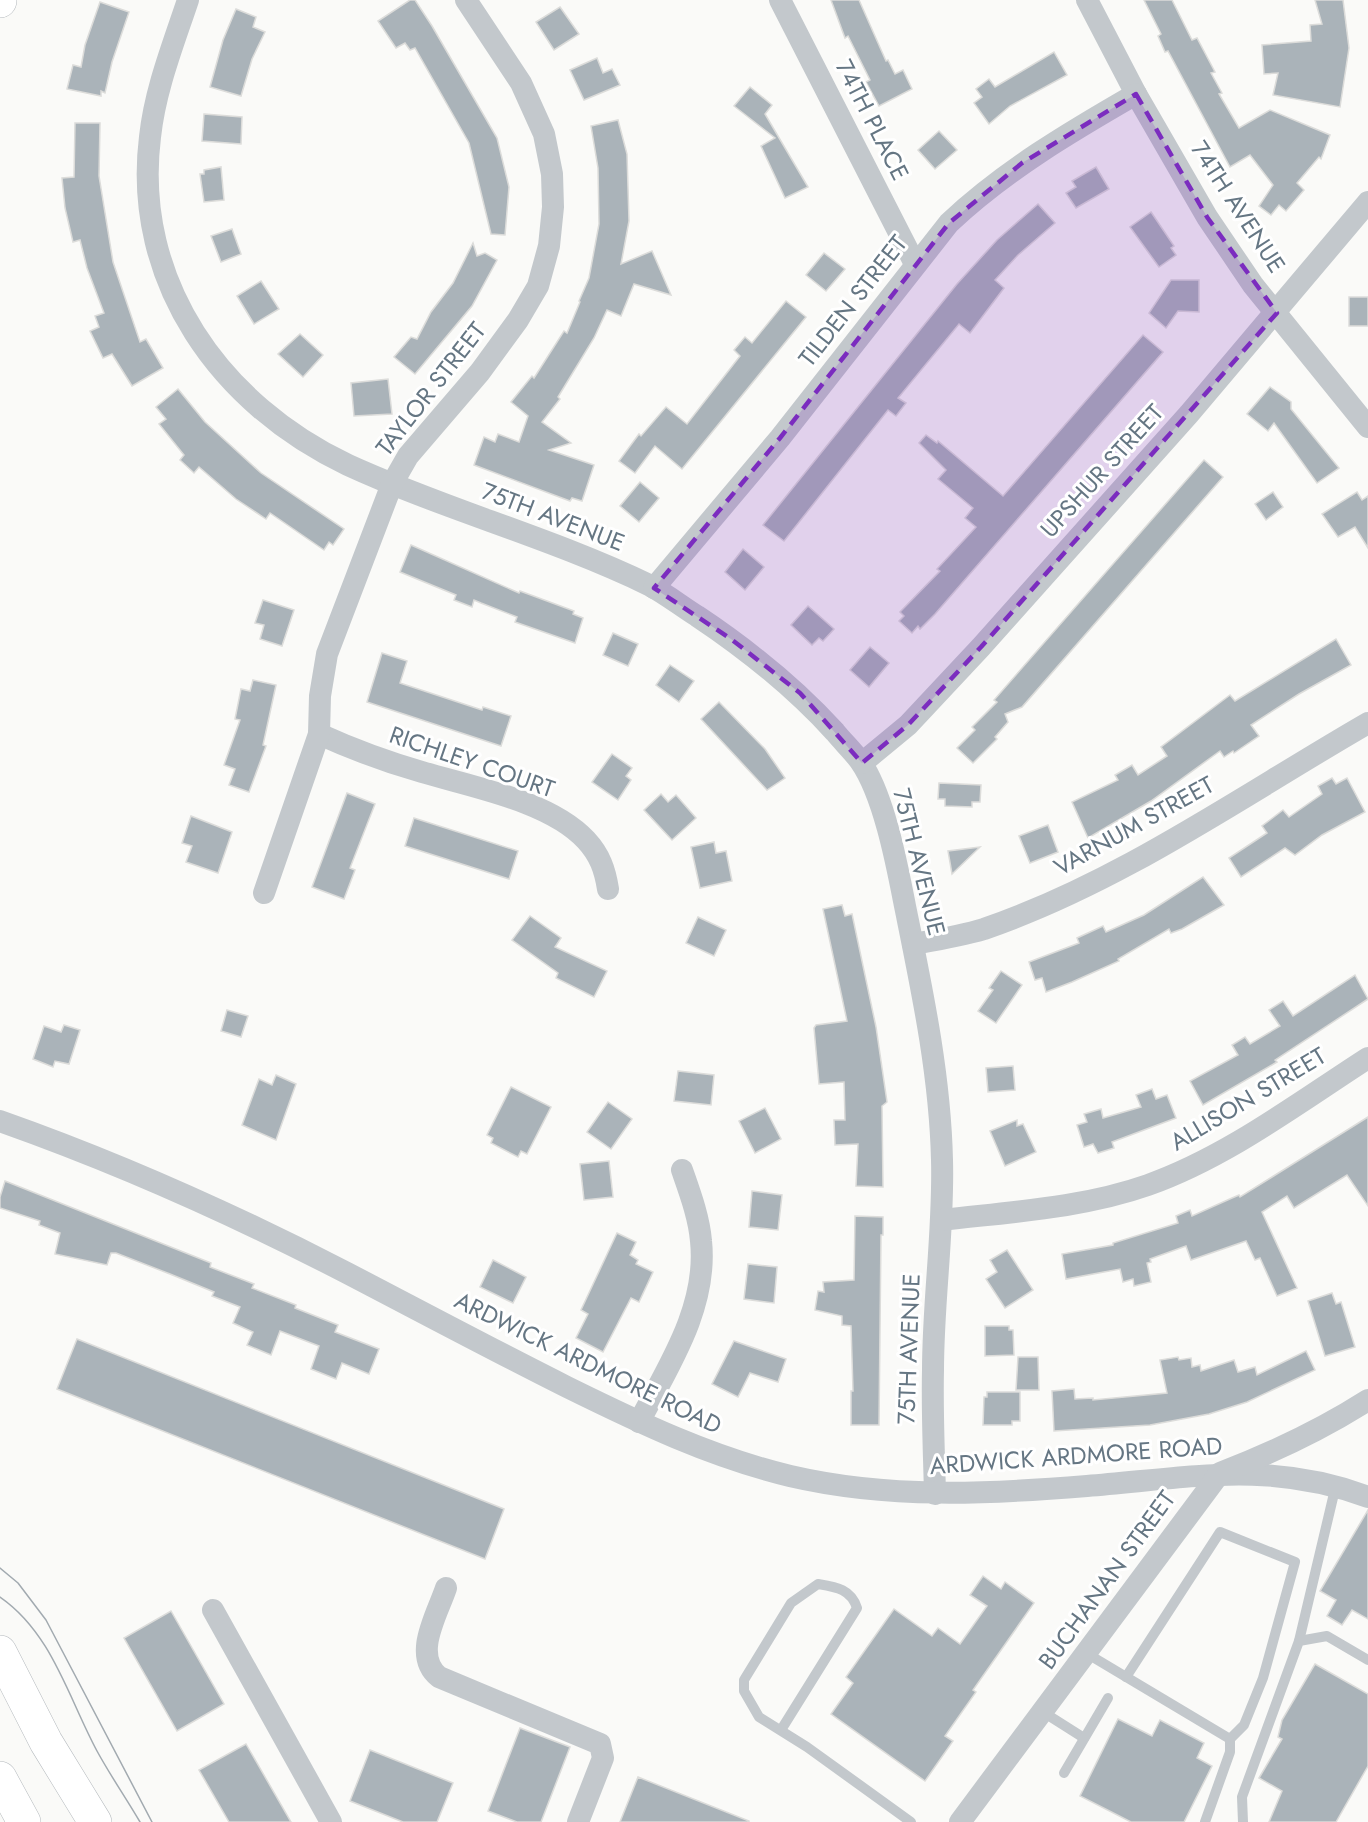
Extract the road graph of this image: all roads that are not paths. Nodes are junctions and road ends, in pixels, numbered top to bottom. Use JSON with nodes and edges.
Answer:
{"nodes":[{"id":1,"x":188,"y":0,"type":"edge"},
{"id":2,"x":466,"y":0,"type":"edge"},
{"id":3,"x":780,"y":0,"type":"edge"},
{"id":4,"x":1087,"y":0,"type":"edge"},
{"id":5,"x":1136,"y":94,"type":"junction"},
{"id":6,"x":1368,"y":202,"type":"edge"},
{"id":7,"x":915,"y":264,"type":"junction"},
{"id":8,"x":1277,"y":313,"type":"junction"},
{"id":9,"x":1368,"y":427,"type":"edge"},
{"id":10,"x":392,"y":484,"type":"junction"},
{"id":11,"x":654,"y":588,"type":"junction"},
{"id":12,"x":1368,"y":723,"type":"edge"},
{"id":13,"x":319,"y":734,"type":"junction"},
{"id":14,"x":862,"y":763,"type":"junction"},
{"id":15,"x":608,"y":889,"type":"dead end"},
{"id":16,"x":264,"y":893,"type":"dead end"},
{"id":17,"x":913,"y":944,"type":"junction"},
{"id":18,"x":1368,"y":1058,"type":"edge"},
{"id":19,"x":0,"y":1121,"type":"edge"},
{"id":20,"x":682,"y":1170,"type":"dead end"},
{"id":21,"x":942,"y":1220,"type":"junction"},
{"id":22,"x":1368,"y":1400,"type":"edge"},
{"id":23,"x":639,"y":1422,"type":"junction"},
{"id":24,"x":1220,"y":1473,"type":"junction"},
{"id":25,"x":1336,"y":1485,"type":"junction"},
{"id":26,"x":935,"y":1494,"type":"junction"},
{"id":27,"x":1368,"y":1497,"type":"edge"},
{"id":28,"x":446,"y":1588,"type":"dead end"},
{"id":29,"x":213,"y":1610,"type":"dead end"},
{"id":30,"x":1299,"y":1641,"type":"junction"},
{"id":31,"x":0,"y":1652,"type":"edge"},
{"id":32,"x":1086,"y":1653,"type":"junction"},
{"id":33,"x":1368,"y":1660,"type":"edge"},
{"id":34,"x":1126,"y":1677,"type":"junction"},
{"id":35,"x":1108,"y":1698,"type":"dead end"},
{"id":36,"x":1043,"y":1712,"type":"junction"},
{"id":37,"x":781,"y":1730,"type":"junction"},
{"id":38,"x":1084,"y":1738,"type":"junction"},
{"id":39,"x":1230,"y":1738,"type":"junction"},
{"id":40,"x":1064,"y":1773,"type":"dead end"},
{"id":41,"x":0,"y":1778,"type":"edge"},
{"id":42,"x":24,"y":1822,"type":"edge"},
{"id":43,"x":95,"y":1822,"type":"edge"},
{"id":44,"x":331,"y":1822,"type":"edge"},
{"id":45,"x":578,"y":1822,"type":"edge"},
{"id":46,"x":911,"y":1822,"type":"edge"},
{"id":47,"x":960,"y":1822,"type":"edge"},
{"id":48,"x":1205,"y":1822,"type":"edge"},
{"id":49,"x":1243,"y":1822,"type":"edge"}],
"edges":[{"from":1,"to":10,"type":"street","name":"75TH AVENUE"},
{"from":2,"to":10,"type":"street","name":"TAYLOR STREET"},
{"from":3,"to":7,"type":"street","name":"74TH PLACE"},
{"from":4,"to":5,"type":"street","name":"74TH AVENUE"},
{"from":5,"to":7,"type":"street","name":"TILDEN STREET"},
{"from":5,"to":8,"type":"street","name":"74TH AVENUE"},
{"from":6,"to":8,"type":"street","name":"UPSHUR STREET"},
{"from":7,"to":11,"type":"street","name":"TILDEN STREET"},
{"from":8,"to":9,"type":"street","name":"74TH AVENUE"},
{"from":8,"to":14,"type":"street","name":"UPSHUR STREET"},
{"from":10,"to":11,"type":"street","name":"75TH AVENUE"},
{"from":10,"to":13,"type":"street","name":"TAYLOR STREET"},
{"from":11,"to":14,"type":"street","name":"75TH AVENUE"},
{"from":12,"to":17,"type":"street","name":"VARNUM STREET"},
{"from":13,"to":15,"type":"street","name":"RICHLEY COURT"},
{"from":13,"to":16,"type":"street","name":"TAYLOR STREET"},
{"from":14,"to":17,"type":"street","name":"75TH AVENUE"},
{"from":17,"to":21,"type":"street","name":"75TH AVENUE"},
{"from":18,"to":21,"type":"street","name":"ALLISON STREET"},
{"from":19,"to":23,"type":"street","name":"ARDWICK ARDMORE ROAD"},
{"from":20,"to":23,"type":"street"},
{"from":21,"to":26,"type":"street","name":"75TH AVENUE"},
{"from":22,"to":24,"type":"street"},
{"from":23,"to":26,"type":"street","name":"ARDWICK ARDMORE ROAD"},
{"from":24,"to":25,"type":"street","name":"ARDWICK ARDMORE ROAD"},
{"from":24,"to":26,"type":"street","name":"ARDWICK ARDMORE ROAD"},
{"from":24,"to":32,"type":"street","name":"BUCHANAN STREET"},
{"from":25,"to":27,"type":"street","name":"ARDWICK ARDMORE ROAD"},
{"from":25,"to":30,"type":"lane"},
{"from":28,"to":45,"type":"street"},
{"from":29,"to":44,"type":"street"},
{"from":30,"to":33,"type":"lane"},
{"from":30,"to":49,"type":"lane"},
{"from":31,"to":43,"type":"main road"},
{"from":32,"to":34,"type":"lane"},
{"from":32,"to":36,"type":"street","name":"BUCHANAN STREET"},
{"from":34,"to":39,"type":"lane"},
{"from":34,"to":39,"type":"lane"},
{"from":35,"to":38,"type":"lane"},
{"from":36,"to":38,"type":"lane"},
{"from":36,"to":47,"type":"street","name":"BUCHANAN STREET"},
{"from":37,"to":37,"type":"lane"},
{"from":37,"to":46,"type":"lane"},
{"from":38,"to":40,"type":"lane"},
{"from":39,"to":48,"type":"lane"},
{"from":41,"to":42,"type":"main road"}]}
